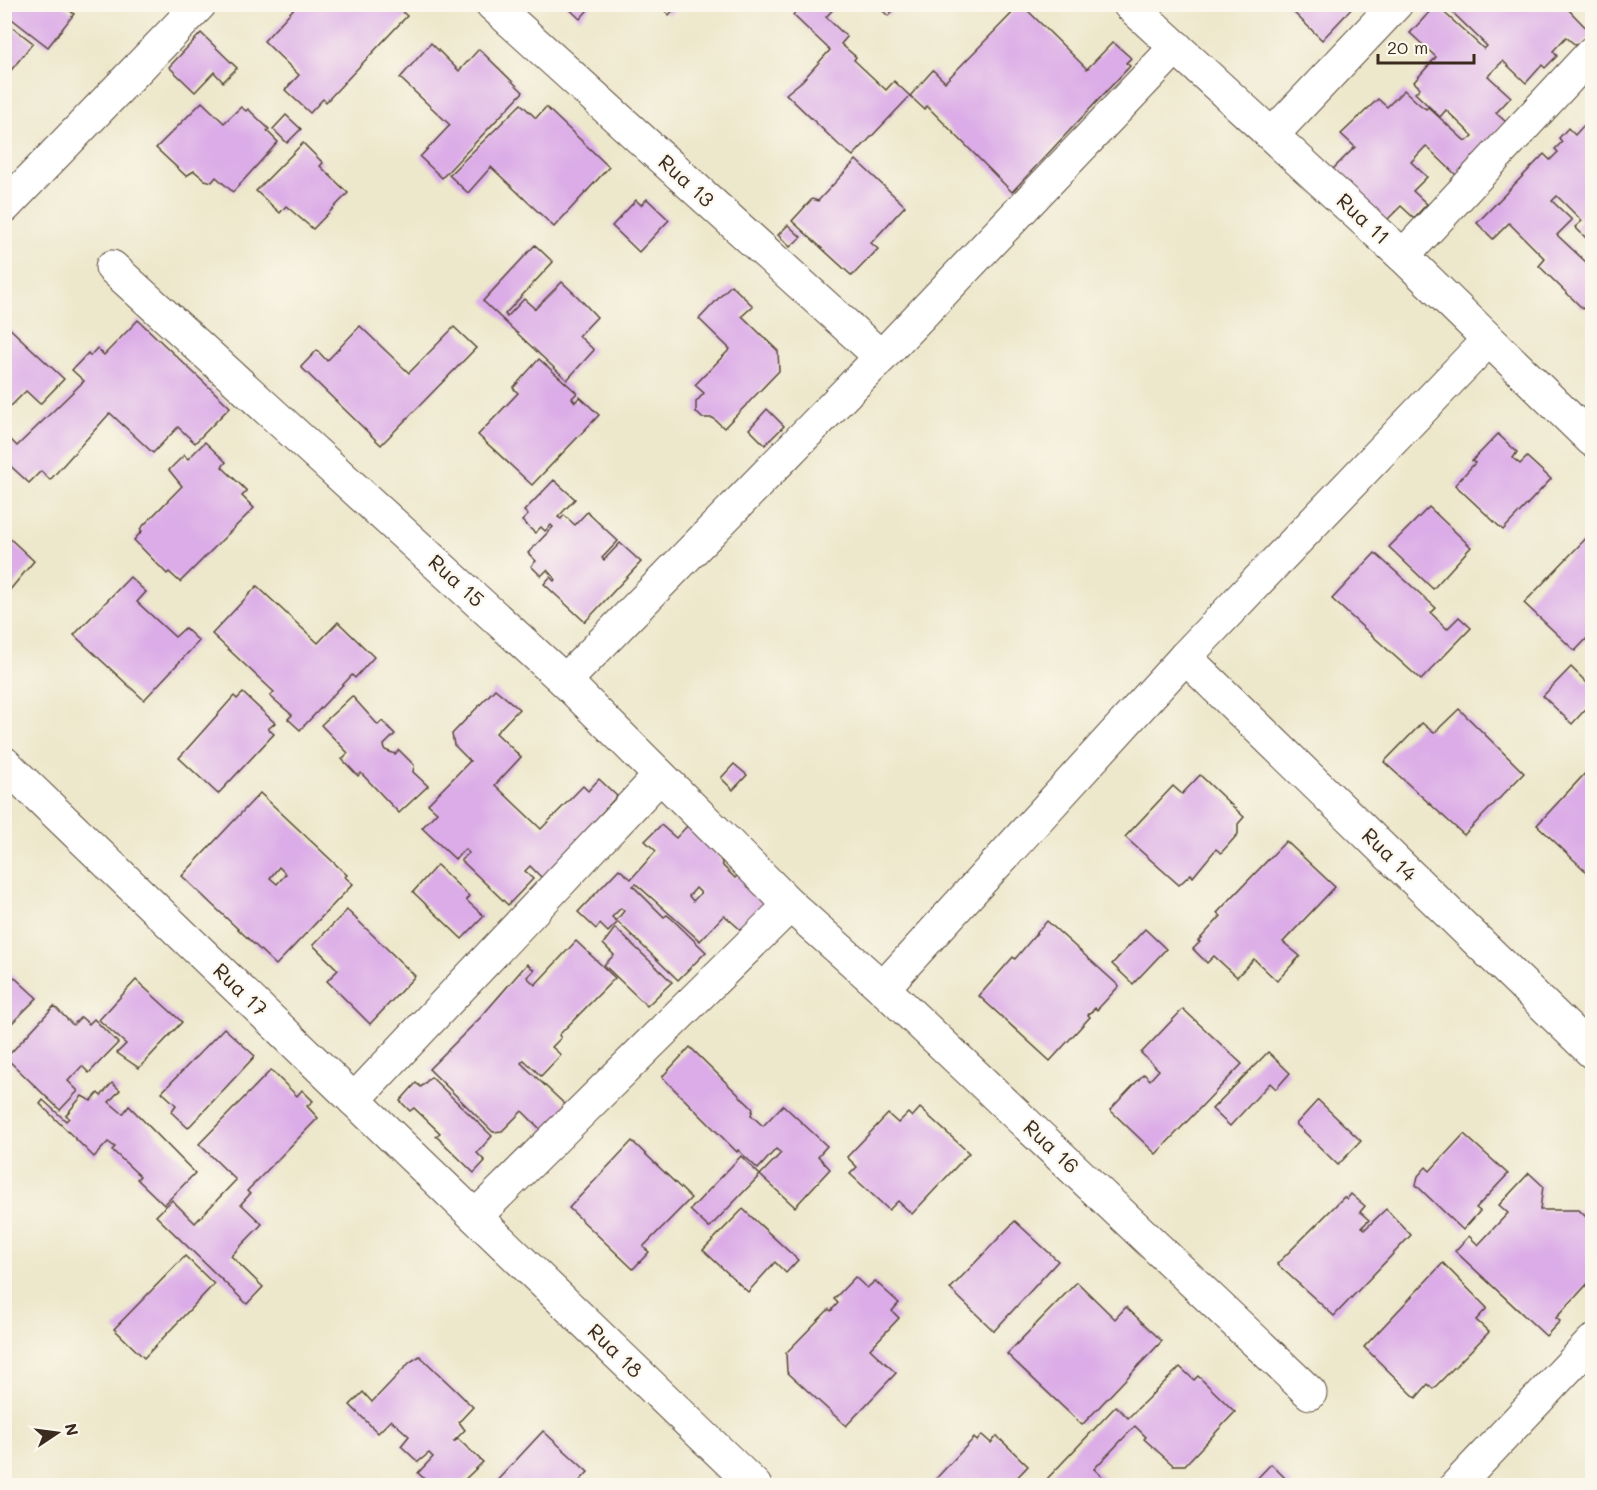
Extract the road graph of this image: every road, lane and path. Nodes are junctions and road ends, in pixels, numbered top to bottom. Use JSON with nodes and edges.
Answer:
{"nodes":[{"id":1,"x":200,"y":4,"type":"edge"},
{"id":2,"x":492,"y":4,"type":"edge"},
{"id":3,"x":1129,"y":4,"type":"edge"},
{"id":4,"x":1396,"y":4,"type":"edge"},
{"id":5,"x":1176,"y":47,"type":"junction"},
{"id":6,"x":1593,"y":53,"type":"edge"},
{"id":7,"x":1273,"y":134,"type":"junction"},
{"id":8,"x":4,"y":207,"type":"edge"},
{"id":9,"x":1403,"y":256,"type":"junction"},
{"id":10,"x":112,"y":267,"type":"dead end"},
{"id":11,"x":1488,"y":340,"type":"junction"},
{"id":12,"x":881,"y":357,"type":"junction"},
{"id":13,"x":1593,"y":440,"type":"edge"},
{"id":14,"x":1185,"y":657,"type":"junction"},
{"id":15,"x":565,"y":681,"type":"junction"},
{"id":16,"x":4,"y":763,"type":"edge"},
{"id":17,"x":660,"y":776,"type":"junction"},
{"id":18,"x":790,"y":905,"type":"junction"},
{"id":19,"x":883,"y":988,"type":"junction"},
{"id":20,"x":1593,"y":1053,"type":"edge"},
{"id":21,"x":354,"y":1100,"type":"junction"},
{"id":22,"x":476,"y":1216,"type":"junction"},
{"id":23,"x":1593,"y":1342,"type":"edge"},
{"id":24,"x":1310,"y":1393,"type":"dead end"},
{"id":25,"x":1460,"y":1484,"type":"edge"},
{"id":26,"x":755,"y":1485,"type":"edge"}],
"edges":[{"from":1,"to":8,"type":"street"},
{"from":2,"to":12,"type":"street","name":"Rua 13"},
{"from":3,"to":5,"type":"street","name":"Rua 11"},
{"from":4,"to":7,"type":"street"},
{"from":5,"to":7,"type":"street","name":"Rua 11"},
{"from":5,"to":12,"type":"street"},
{"from":6,"to":9,"type":"street"},
{"from":7,"to":9,"type":"street","name":"Rua 11"},
{"from":9,"to":11,"type":"street","name":"Rua 11"},
{"from":10,"to":15,"type":"street","name":"Rua 15"},
{"from":11,"to":13,"type":"street","name":"Rua 11"},
{"from":11,"to":14,"type":"street"},
{"from":12,"to":15,"type":"street"},
{"from":14,"to":19,"type":"street"},
{"from":14,"to":20,"type":"street","name":"Rua 14"},
{"from":15,"to":17,"type":"street","name":"Rua 15"},
{"from":16,"to":21,"type":"street","name":"Rua 17"},
{"from":17,"to":18,"type":"street","name":"Rua 15"},
{"from":17,"to":21,"type":"street"},
{"from":18,"to":19,"type":"street","name":"Rua 16"},
{"from":18,"to":22,"type":"street"},
{"from":19,"to":24,"type":"street","name":"Rua 16"},
{"from":21,"to":22,"type":"street","name":"Rua 17"},
{"from":22,"to":26,"type":"street","name":"Rua 18"},
{"from":23,"to":25,"type":"street"}]}
